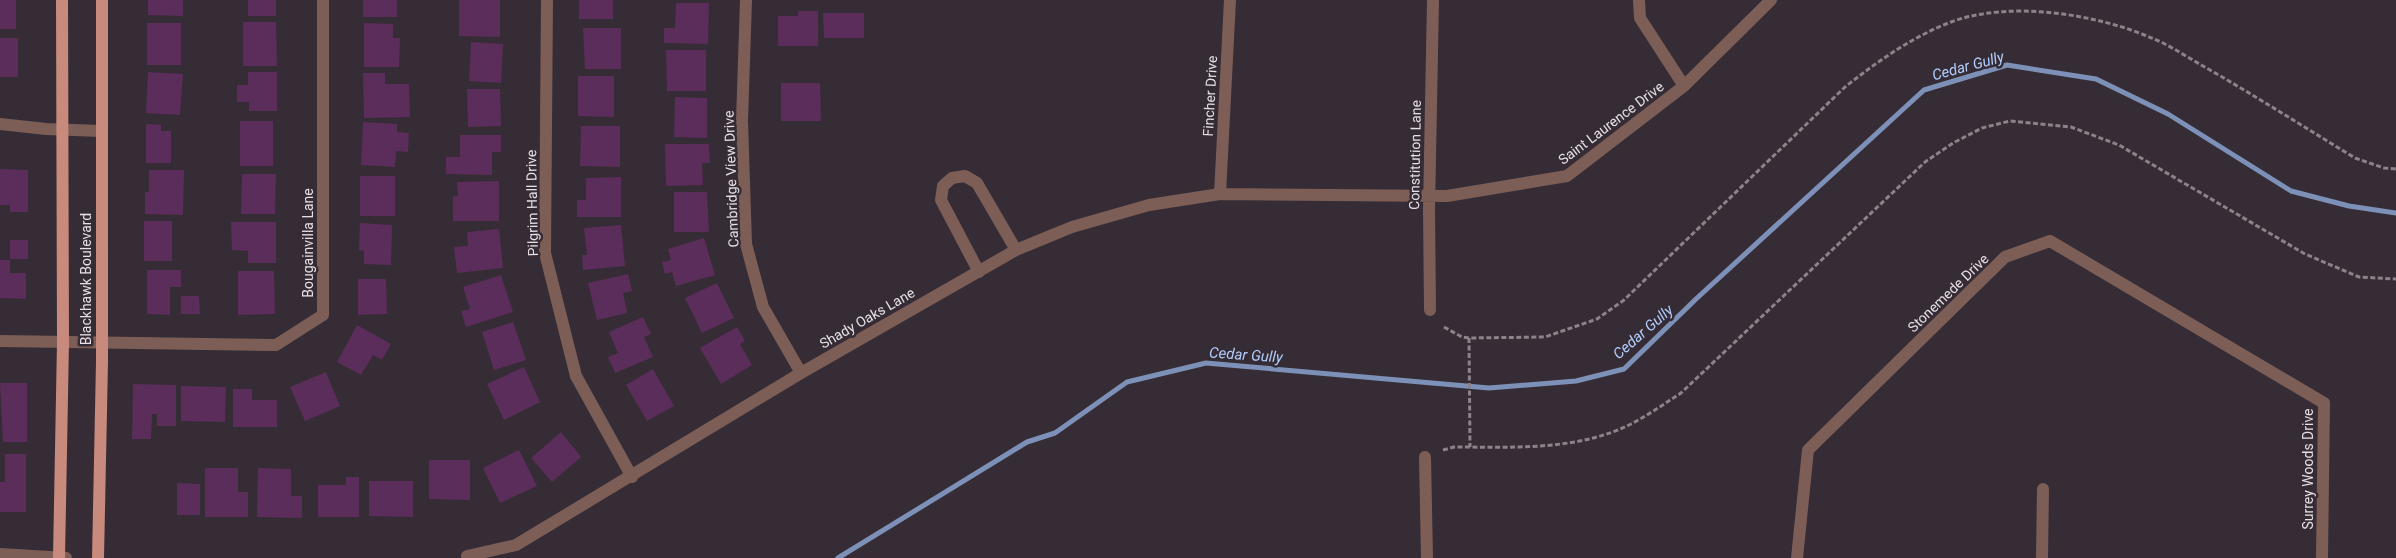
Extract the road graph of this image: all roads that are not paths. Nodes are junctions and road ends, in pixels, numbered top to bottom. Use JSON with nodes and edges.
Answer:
{"nodes":[{"id":1,"x":62,"y":0,"type":"edge"},
{"id":2,"x":102,"y":0,"type":"edge"},
{"id":3,"x":323,"y":0,"type":"edge"},
{"id":4,"x":546,"y":0,"type":"edge"},
{"id":5,"x":746,"y":0,"type":"edge"},
{"id":6,"x":1230,"y":0,"type":"edge"},
{"id":7,"x":1433,"y":0,"type":"edge"},
{"id":8,"x":1639,"y":0,"type":"edge"},
{"id":9,"x":1771,"y":0,"type":"edge"},
{"id":10,"x":1684,"y":86,"type":"junction"},
{"id":11,"x":0,"y":124,"type":"edge"},
{"id":12,"x":61,"y":129,"type":"junction"},
{"id":13,"x":101,"y":131,"type":"junction"},
{"id":14,"x":1220,"y":194,"type":"junction"},
{"id":15,"x":1313,"y":194,"type":"joint"},
{"id":16,"x":1430,"y":196,"type":"junction"},
{"id":17,"x":1016,"y":250,"type":"junction"},
{"id":18,"x":979,"y":272,"type":"junction"},
{"id":19,"x":1430,"y":310,"type":"dead end"},
{"id":20,"x":0,"y":341,"type":"edge"},
{"id":21,"x":64,"y":342,"type":"junction"},
{"id":22,"x":100,"y":343,"type":"junction"},
{"id":23,"x":2227,"y":344,"type":"joint"},
{"id":24,"x":801,"y":373,"type":"junction"},
{"id":25,"x":1425,"y":457,"type":"dead end"},
{"id":26,"x":632,"y":477,"type":"junction"},
{"id":27,"x":2043,"y":488,"type":"dead end"},
{"id":28,"x":0,"y":554,"type":"edge"},
{"id":29,"x":467,"y":556,"type":"dead end"},
{"id":30,"x":59,"y":558,"type":"edge"},
{"id":31,"x":66,"y":558,"type":"edge"},
{"id":32,"x":98,"y":558,"type":"edge"},
{"id":33,"x":1427,"y":558,"type":"edge"},
{"id":34,"x":1797,"y":558,"type":"edge"},
{"id":35,"x":2042,"y":558,"type":"edge"},
{"id":36,"x":2322,"y":558,"type":"edge"}],
"edges":[{"from":1,"to":12,"type":"main road","name":"Blackhawk Boulevard"},
{"from":2,"to":13,"type":"main road","name":"Blackhawk Boulevard"},
{"from":3,"to":22,"type":"street","name":"Bougainvilla Lane"},
{"from":4,"to":26,"type":"street","name":"Pilgrim Hall Drive"},
{"from":5,"to":24,"type":"street","name":"Cambridge View Drive"},
{"from":6,"to":14,"type":"street","name":"Fincher Drive"},
{"from":7,"to":16,"type":"street","name":"Constitution Lane"},
{"from":8,"to":10,"type":"street"},
{"from":9,"to":10,"type":"street","name":"Saint Laurence Drive"},
{"from":10,"to":16,"type":"street","name":"Saint Laurence Drive"},
{"from":11,"to":12,"type":"street"},
{"from":12,"to":13,"type":"street"},
{"from":12,"to":21,"type":"main road","name":"Blackhawk Boulevard"},
{"from":13,"to":22,"type":"main road","name":"Blackhawk Boulevard"},
{"from":14,"to":15,"type":"street","name":"Shady Oaks Lane"},
{"from":14,"to":17,"type":"street","name":"Shady Oaks Lane"},
{"from":15,"to":16,"type":"street","name":"Saint Laurence Drive"},
{"from":16,"to":19,"type":"street","name":"Constitution Lane"},
{"from":17,"to":18,"type":"street","name":"Shady Oaks Lane"},
{"from":17,"to":18,"type":"street"},
{"from":18,"to":24,"type":"street","name":"Shady Oaks Lane"},
{"from":20,"to":21,"type":"street"},
{"from":21,"to":22,"type":"street"},
{"from":21,"to":30,"type":"main road","name":"Blackhawk Boulevard"},
{"from":22,"to":32,"type":"main road","name":"Blackhawk Boulevard"},
{"from":23,"to":34,"type":"street","name":"Stonemede Drive"},
{"from":23,"to":36,"type":"street","name":"Surrey Woods Drive"},
{"from":24,"to":26,"type":"street","name":"Shady Oaks Lane"},
{"from":25,"to":33,"type":"street"},
{"from":26,"to":29,"type":"street","name":"Shady Oaks Lane"},
{"from":27,"to":35,"type":"street"},
{"from":28,"to":30,"type":"street"},
{"from":30,"to":31,"type":"street"}]}
